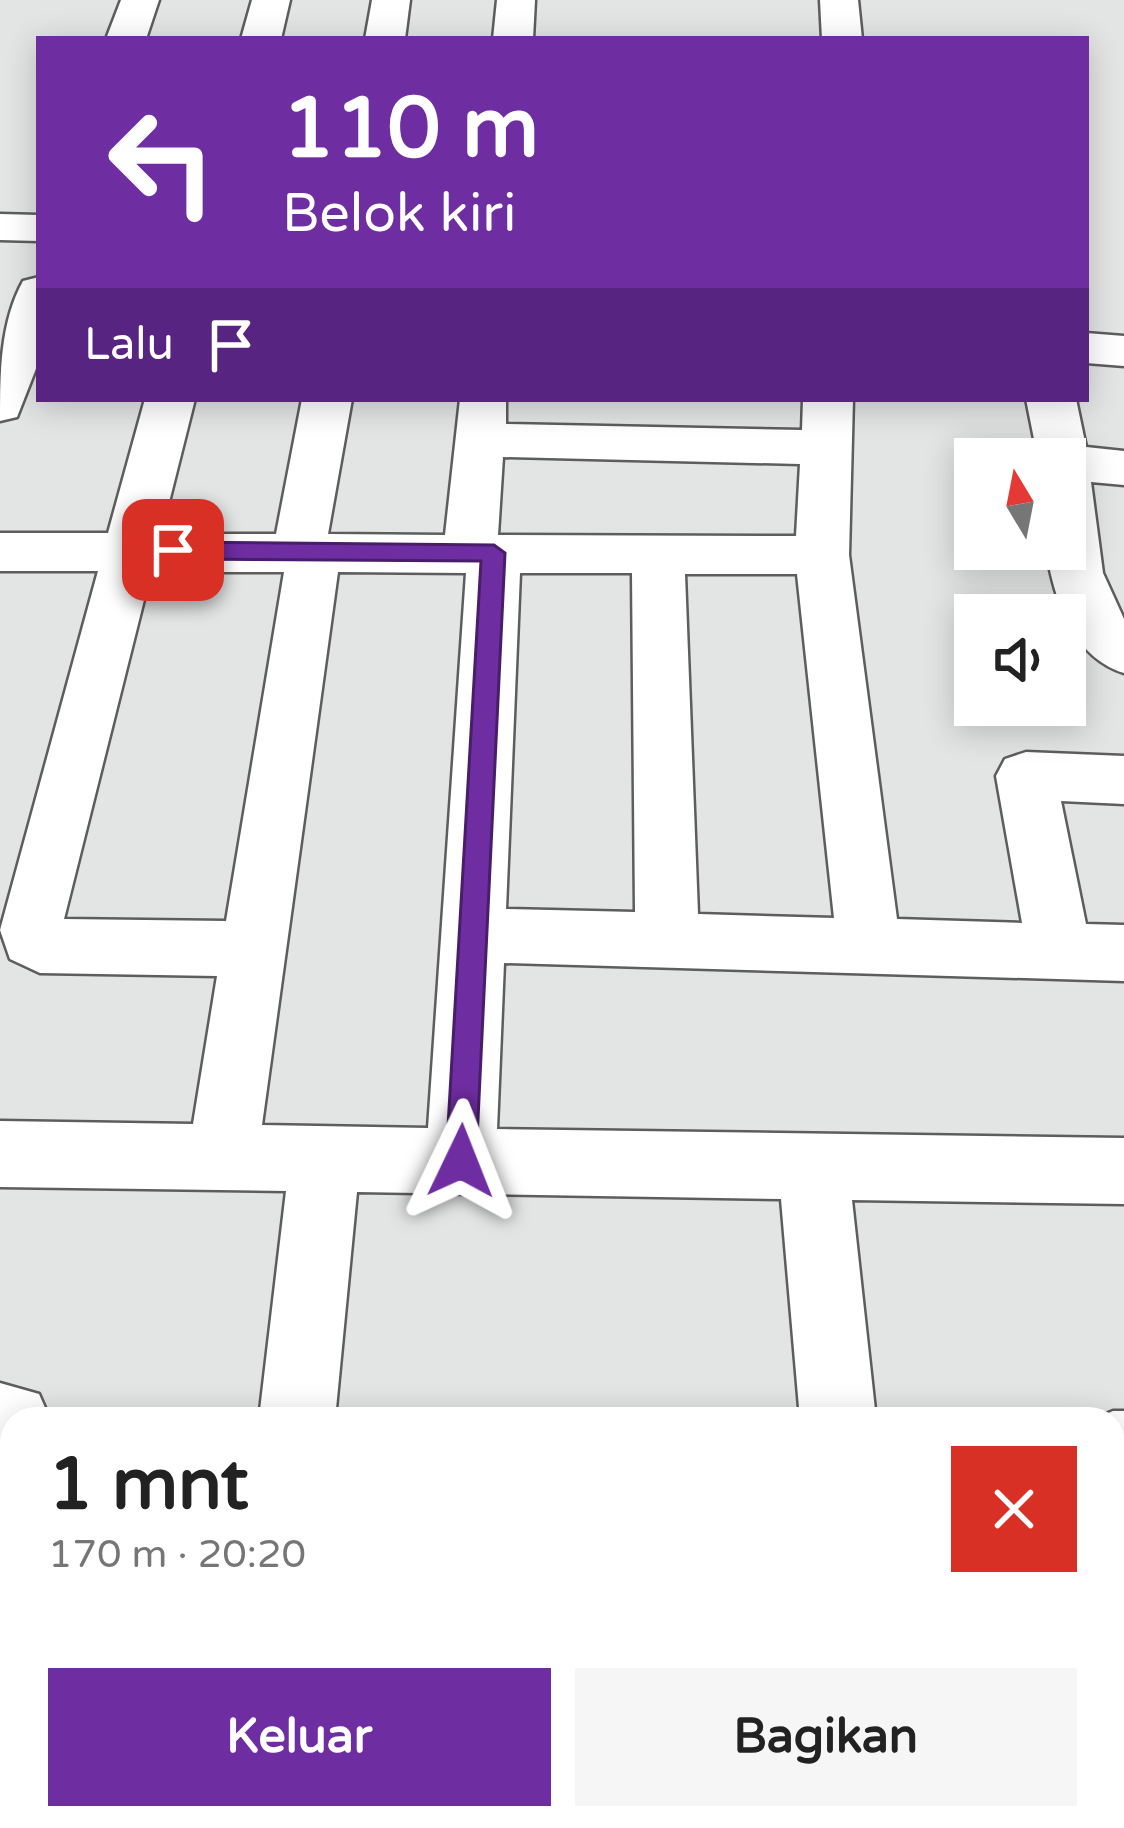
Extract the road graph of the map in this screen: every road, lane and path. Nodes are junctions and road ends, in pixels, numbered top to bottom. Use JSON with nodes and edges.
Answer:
{"nodes":[{"id":1,"x":140,"y":0,"type":"edge"},
{"id":2,"x":271,"y":0,"type":"edge"},
{"id":3,"x":391,"y":0,"type":"edge"},
{"id":4,"x":516,"y":0,"type":"edge"},
{"id":5,"x":839,"y":0,"type":"edge"},
{"id":6,"x":127,"y":36,"type":"edge"},
{"id":7,"x":262,"y":36,"type":"edge"},
{"id":8,"x":386,"y":36,"type":"edge"},
{"id":9,"x":513,"y":36,"type":"edge"},
{"id":10,"x":842,"y":36,"type":"edge"},
{"id":11,"x":0,"y":227,"type":"edge"},
{"id":12,"x":36,"y":228,"type":"edge"},
{"id":13,"x":36,"y":301,"type":"edge"},
{"id":14,"x":1089,"y":348,"type":"edge"},
{"id":15,"x":1124,"y":351,"type":"edge"},
{"id":16,"x":169,"y":402,"type":"edge"},
{"id":17,"x":327,"y":402,"type":"edge"},
{"id":18,"x":1052,"y":402,"type":"edge"},
{"id":19,"x":0,"y":405,"type":"edge"},
{"id":20,"x":481,"y":419,"type":"edge"},
{"id":21,"x":827,"y":424,"type":"edge"},
{"id":22,"x":1059,"y":438,"type":"edge"},
{"id":23,"x":1086,"y":463,"type":"edge"},
{"id":24,"x":1124,"y":468,"type":"edge"},
{"id":25,"x":131,"y":550,"type":"junction"},
{"id":26,"x":307,"y":551,"type":"junction"},
{"id":27,"x":0,"y":552,"type":"edge"},
{"id":28,"x":482,"y":553,"type":"junction"},
{"id":29,"x":658,"y":554,"type":"junction"},
{"id":30,"x":822,"y":555,"type":"junction"},
{"id":31,"x":1077,"y":570,"type":"edge"},
{"id":32,"x":1124,"y":652,"type":"edge"},
{"id":33,"x":1124,"y":780,"type":"edge"},
{"id":34,"x":470,"y":935,"type":"junction"},
{"id":35,"x":667,"y":940,"type":"junction"},
{"id":36,"x":869,"y":946,"type":"junction"},
{"id":37,"x":254,"y":949,"type":"junction"},
{"id":38,"x":1060,"y":951,"type":"junction"},
{"id":39,"x":1124,"y":953,"type":"edge"},
{"id":40,"x":0,"y":1154,"type":"edge"},
{"id":41,"x":222,"y":1160,"type":"junction"},
{"id":42,"x":325,"y":1161,"type":"junction"},
{"id":43,"x":461,"y":1161,"type":"junction"},
{"id":44,"x":813,"y":1164,"type":"junction"},
{"id":45,"x":1124,"y":1171,"type":"edge"},
{"id":46,"x":298,"y":1407,"type":"edge"},
{"id":47,"x":837,"y":1407,"type":"edge"}],
"edges":[{"from":1,"to":6,"type":"street"},
{"from":2,"to":7,"type":"street"},
{"from":3,"to":8,"type":"street"},
{"from":4,"to":9,"type":"street"},
{"from":5,"to":10,"type":"street"},
{"from":11,"to":12,"type":"street"},
{"from":13,"to":19,"type":"street"},
{"from":14,"to":15,"type":"street"},
{"from":16,"to":25,"type":"street"},
{"from":17,"to":26,"type":"street"},
{"from":18,"to":22,"type":"street"},
{"from":20,"to":21,"type":"street"},
{"from":20,"to":28,"type":"street"},
{"from":21,"to":30,"type":"street"},
{"from":23,"to":24,"type":"street"},
{"from":25,"to":26,"type":"street"},
{"from":25,"to":27,"type":"street"},
{"from":25,"to":37,"type":"street"},
{"from":26,"to":28,"type":"street"},
{"from":26,"to":37,"type":"street"},
{"from":28,"to":29,"type":"street"},
{"from":28,"to":34,"type":"street"},
{"from":29,"to":30,"type":"street"},
{"from":29,"to":35,"type":"street"},
{"from":30,"to":36,"type":"street"},
{"from":31,"to":32,"type":"street"},
{"from":33,"to":38,"type":"street"},
{"from":34,"to":35,"type":"street"},
{"from":34,"to":43,"type":"street"},
{"from":35,"to":36,"type":"street"},
{"from":36,"to":38,"type":"street"},
{"from":37,"to":41,"type":"street"},
{"from":38,"to":39,"type":"street"},
{"from":40,"to":41,"type":"street"},
{"from":41,"to":42,"type":"street"},
{"from":42,"to":43,"type":"street"},
{"from":42,"to":46,"type":"street"},
{"from":43,"to":44,"type":"street"},
{"from":44,"to":45,"type":"street"},
{"from":44,"to":47,"type":"street"}]}
